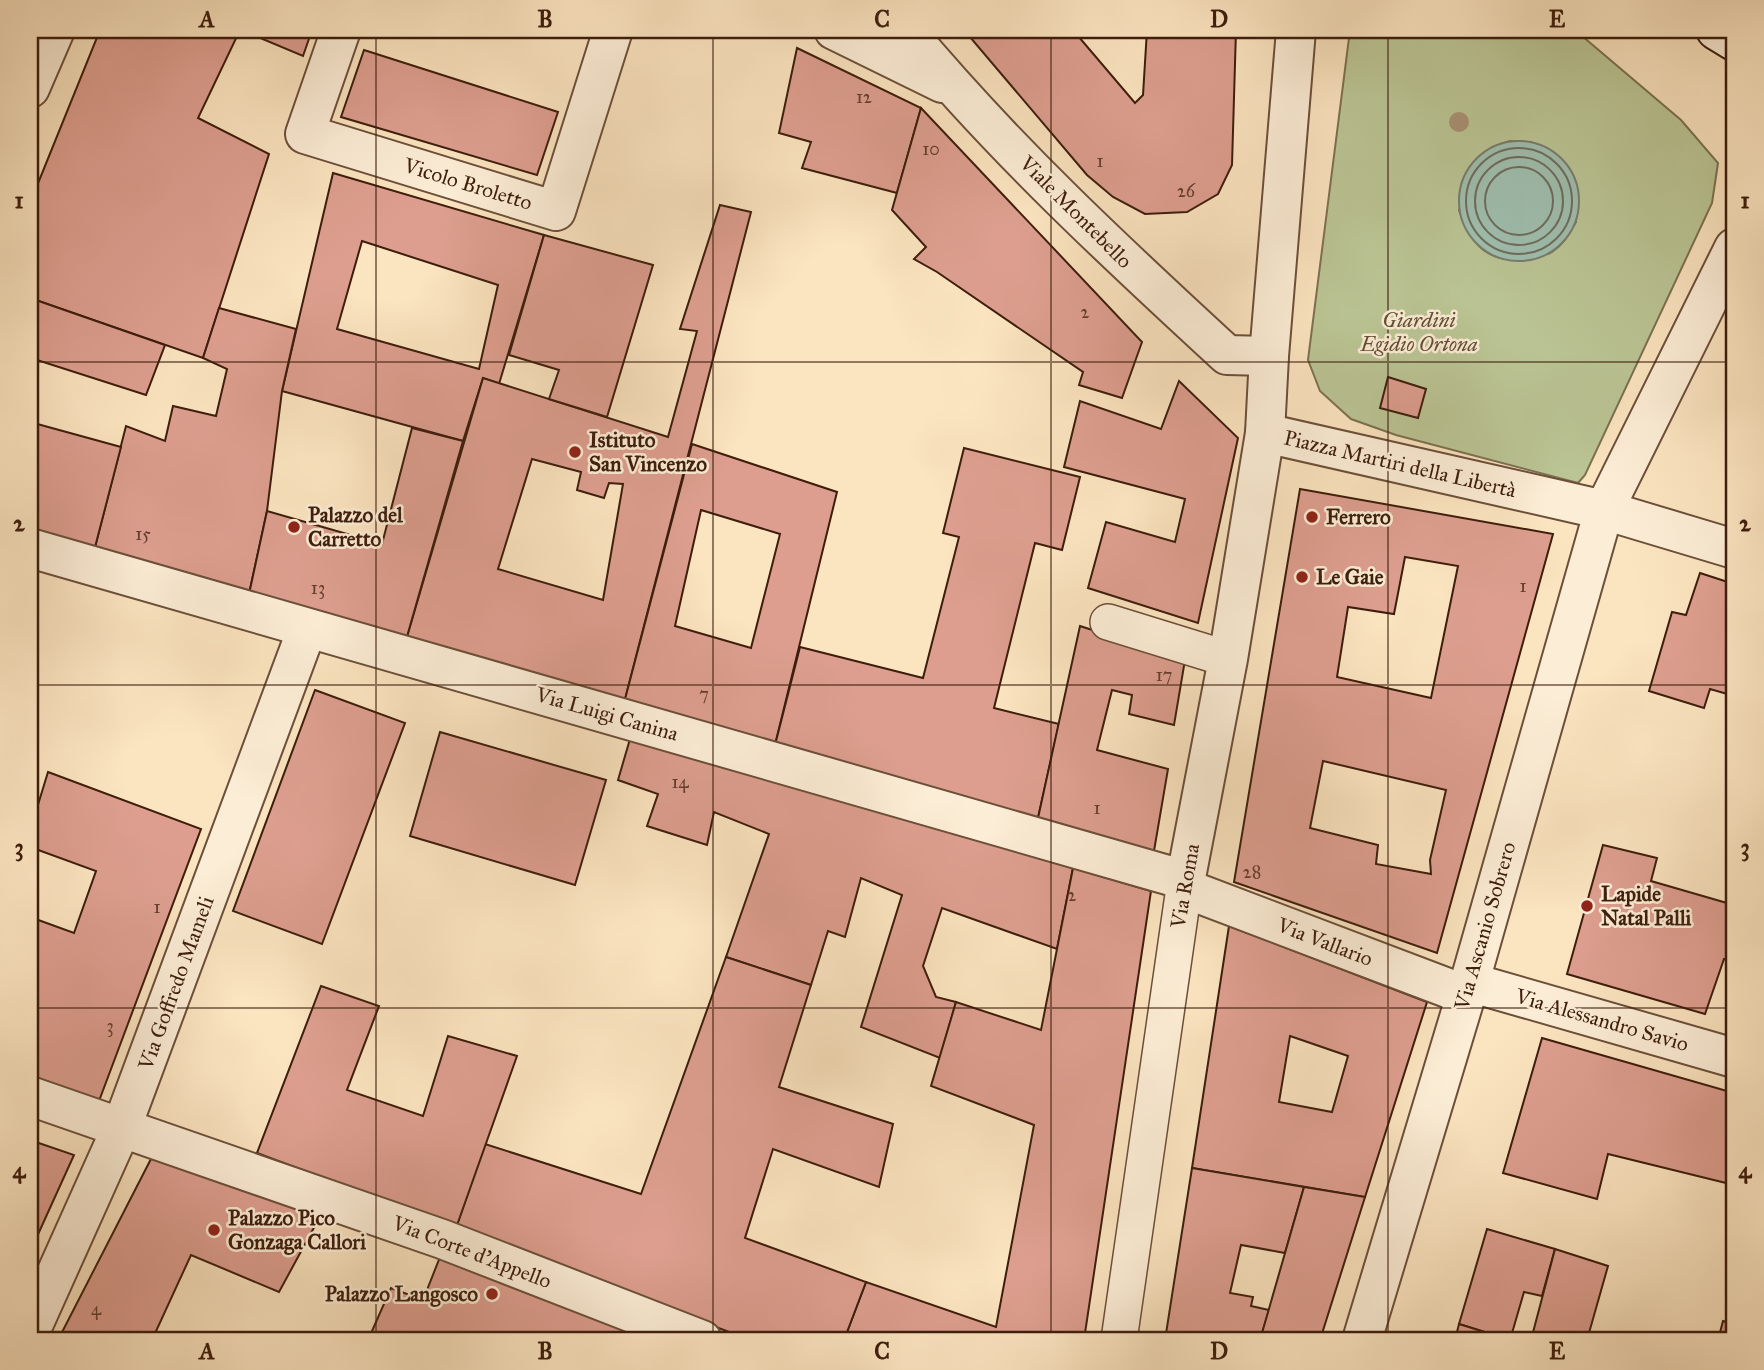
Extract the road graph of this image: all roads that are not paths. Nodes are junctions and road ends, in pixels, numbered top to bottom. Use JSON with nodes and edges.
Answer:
{"nodes":[{"id":1,"x":55,"y":30,"type":"edge"},
{"id":2,"x":341,"y":30,"type":"edge"},
{"id":3,"x":612,"y":30,"type":"edge"},
{"id":4,"x":834,"y":30,"type":"edge"},
{"id":5,"x":905,"y":30,"type":"edge"},
{"id":6,"x":1296,"y":30,"type":"edge"},
{"id":7,"x":1716,"y":30,"type":"edge"},
{"id":8,"x":1734,"y":41,"type":"edge"},
{"id":9,"x":30,"y":88,"type":"edge"},
{"id":10,"x":954,"y":89,"type":"junction"},
{"id":11,"x":1734,"y":248,"type":"edge"},
{"id":12,"x":1269,"y":356,"type":"junction"},
{"id":13,"x":1265,"y":433,"type":"junction"},
{"id":14,"x":1604,"y":510,"type":"junction"},
{"id":15,"x":30,"y":548,"type":"edge"},
{"id":16,"x":1734,"y":549,"type":"edge"},
{"id":17,"x":1108,"y":622,"type":"dead end"},
{"id":18,"x":307,"y":629,"type":"junction"},
{"id":19,"x":1228,"y":659,"type":"junction"},
{"id":20,"x":1185,"y":884,"type":"junction"},
{"id":21,"x":1468,"y":989,"type":"junction"},
{"id":22,"x":1734,"y":1058,"type":"edge"},
{"id":23,"x":30,"y":1096,"type":"edge"},
{"id":24,"x":121,"y":1129,"type":"junction"},
{"id":25,"x":30,"y":1332,"type":"edge"},
{"id":26,"x":702,"y":1340,"type":"edge"},
{"id":27,"x":1119,"y":1340,"type":"edge"},
{"id":28,"x":1362,"y":1340,"type":"edge"}],
"edges":[{"from":1,"to":9,"type":"street"},
{"from":2,"to":3,"type":"street","name":"Vicolo Broletto"},
{"from":4,"to":10,"type":"street"},
{"from":5,"to":10,"type":"street","name":"Viale Montebello"},
{"from":6,"to":12,"type":"street","name":"Piazza Martiri della Libertà"},
{"from":7,"to":8,"type":"street"},
{"from":10,"to":12,"type":"street","name":"Viale Montebello"},
{"from":11,"to":14,"type":"street"},
{"from":12,"to":13,"type":"street","name":"Piazza Martiri della Libertà"},
{"from":13,"to":14,"type":"street","name":"Piazza Martiri della Libertà"},
{"from":13,"to":19,"type":"street","name":"Via Roma"},
{"from":14,"to":16,"type":"street","name":"Piazza Martiri della Libertà"},
{"from":14,"to":21,"type":"street","name":"Via Ascanio Sobrero"},
{"from":15,"to":18,"type":"street","name":"Via Luigi Canina"},
{"from":17,"to":19,"type":"street"},
{"from":18,"to":20,"type":"street","name":"Via Luigi Canina"},
{"from":18,"to":24,"type":"street","name":"Via Goffredo Mameli"},
{"from":19,"to":20,"type":"street","name":"Via Roma"},
{"from":20,"to":21,"type":"street","name":"Via Vallario"},
{"from":20,"to":27,"type":"street","name":"Via Roma"},
{"from":21,"to":22,"type":"street","name":"Via Alessandro Savio"},
{"from":21,"to":28,"type":"street","name":"Via Ascanio Sobrero"},
{"from":23,"to":24,"type":"street","name":"Via Corte d'Appello"},
{"from":24,"to":25,"type":"street","name":"Via Goffredo Mameli"},
{"from":24,"to":26,"type":"street","name":"Via Corte d'Appello"}]}
